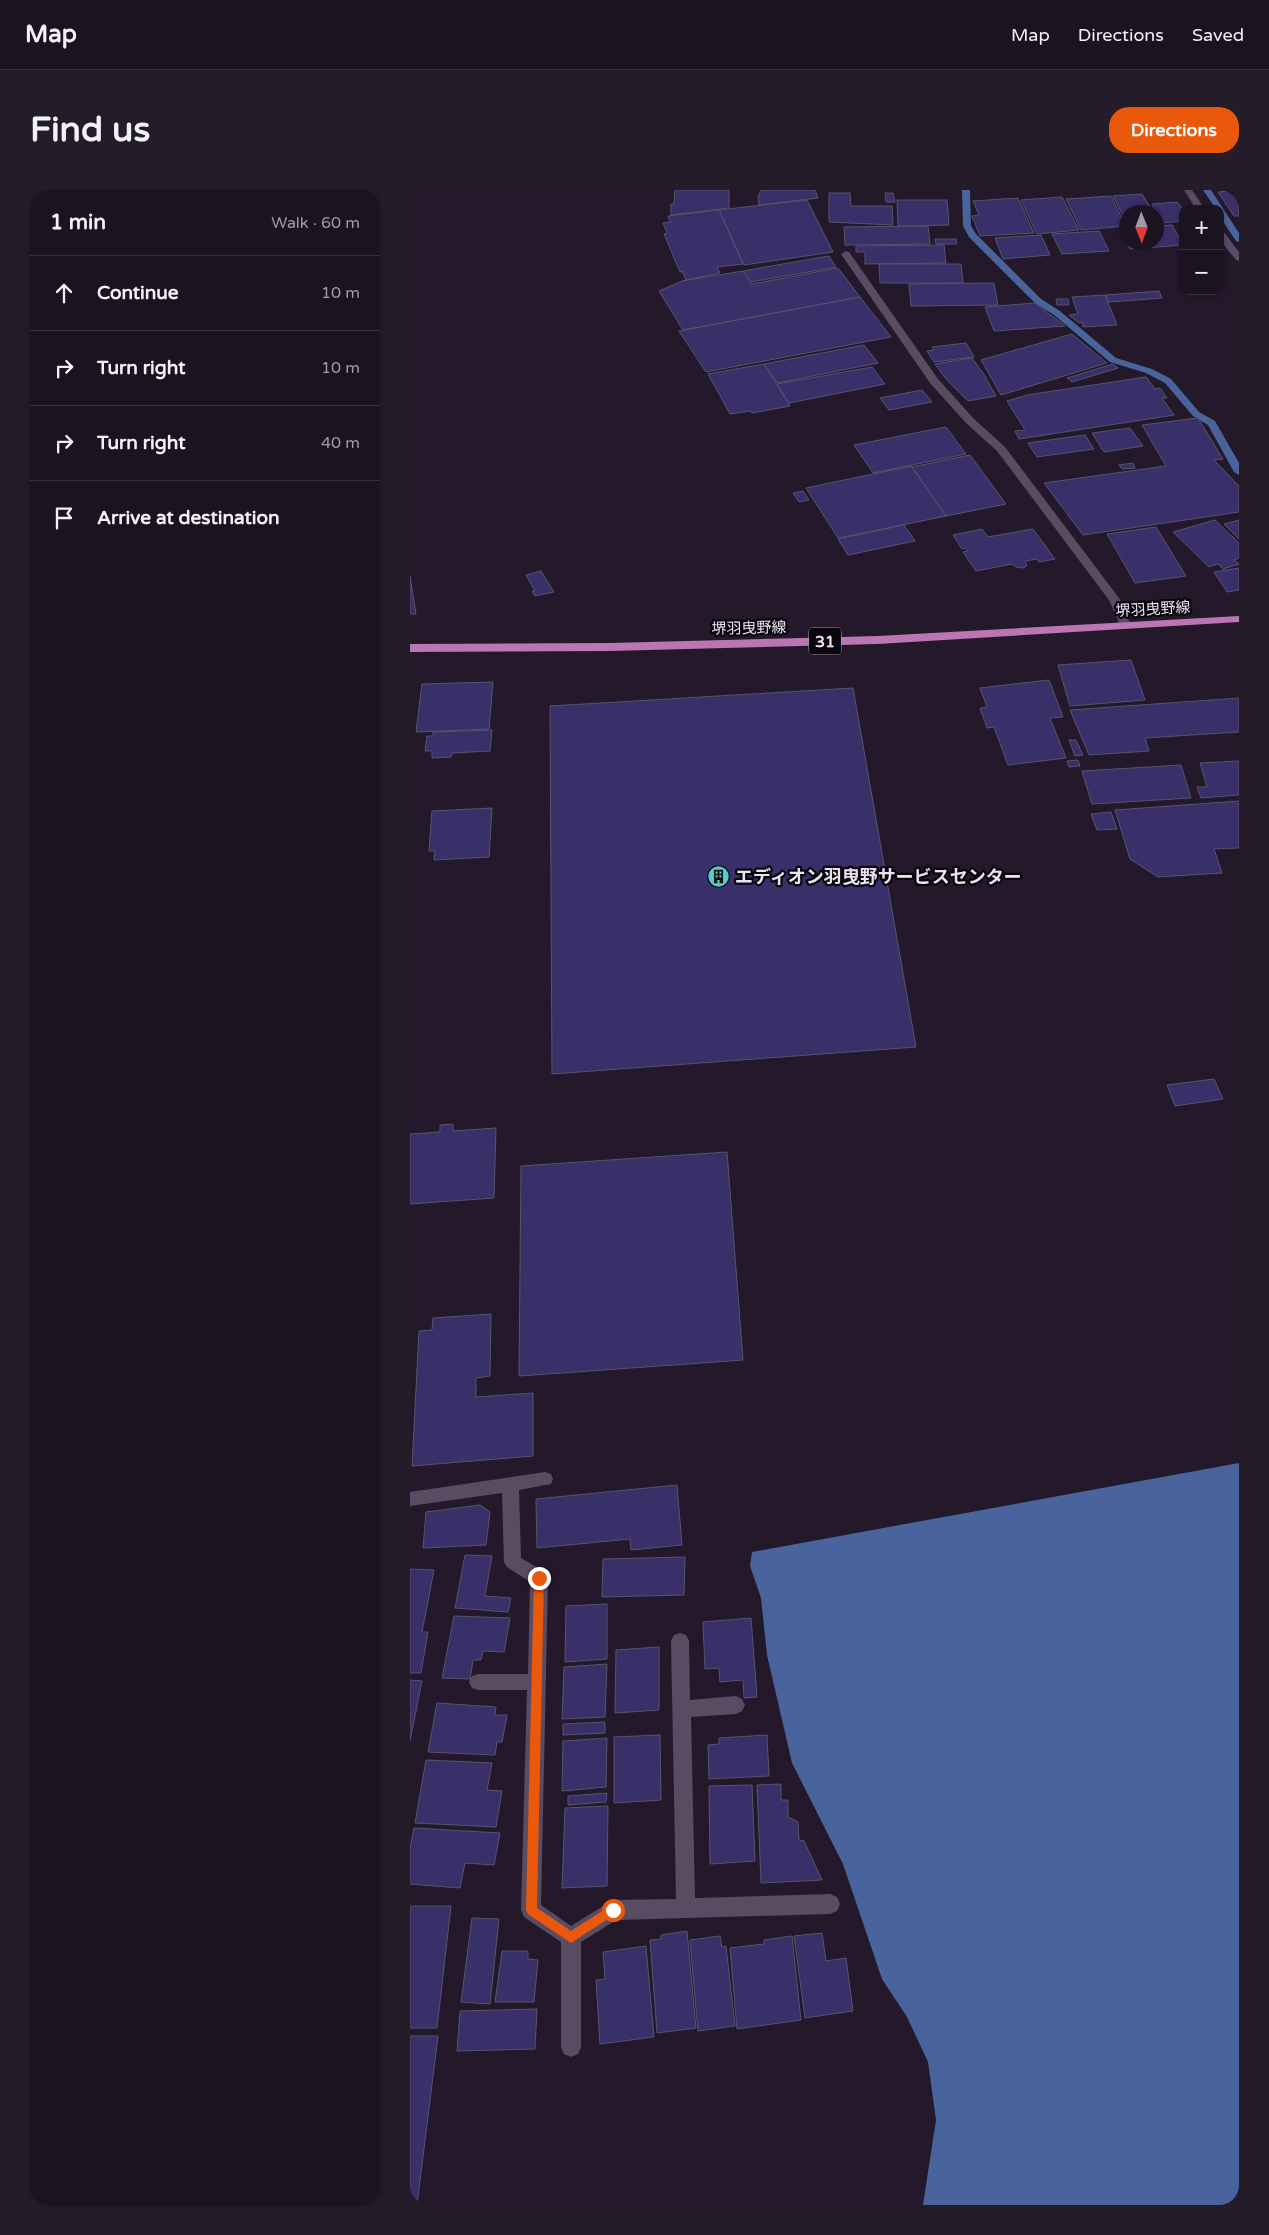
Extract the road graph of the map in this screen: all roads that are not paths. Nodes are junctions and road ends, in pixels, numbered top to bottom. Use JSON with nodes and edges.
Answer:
{"nodes":[{"id":1,"x":1188,"y":190,"type":"edge"},
{"id":2,"x":1198,"y":205,"type":"edge"},
{"id":3,"x":1224,"y":239,"type":"edge"},
{"id":4,"x":846,"y":254,"type":"dead end"},
{"id":5,"x":1239,"y":258,"type":"edge"},
{"id":6,"x":1239,"y":619,"type":"edge"},
{"id":7,"x":1126,"y":625,"type":"junction"},
{"id":8,"x":410,"y":648,"type":"edge"},
{"id":9,"x":546,"y":1479,"type":"dead end"},
{"id":10,"x":510,"y":1484,"type":"junction"},
{"id":11,"x":410,"y":1499,"type":"edge"},
{"id":12,"x":680,"y":1642,"type":"dead end"},
{"id":13,"x":478,"y":1682,"type":"dead end"},
{"id":14,"x":536,"y":1682,"type":"junction"},
{"id":15,"x":736,"y":1705,"type":"dead end"},
{"id":16,"x":682,"y":1709,"type":"junction"},
{"id":17,"x":830,"y":1904,"type":"dead end"},
{"id":18,"x":686,"y":1908,"type":"junction"},
{"id":19,"x":571,"y":1937,"type":"junction"},
{"id":20,"x":571,"y":2047,"type":"dead end"}],
"edges":[{"from":1,"to":2,"type":"street"},
{"from":3,"to":5,"type":"street"},
{"from":4,"to":7,"type":"street"},
{"from":6,"to":7,"type":"main road","name":"堺羽曳野線","number":"31"},
{"from":7,"to":8,"type":"main road","name":"堺羽曳野線","number":"31"},
{"from":9,"to":10,"type":"street"},
{"from":10,"to":11,"type":"street"},
{"from":10,"to":14,"type":"street"},
{"from":12,"to":16,"type":"street"},
{"from":13,"to":14,"type":"street"},
{"from":14,"to":19,"type":"street"},
{"from":15,"to":16,"type":"street"},
{"from":16,"to":18,"type":"street"},
{"from":17,"to":18,"type":"street"},
{"from":18,"to":19,"type":"street"},
{"from":19,"to":20,"type":"street"}]}
